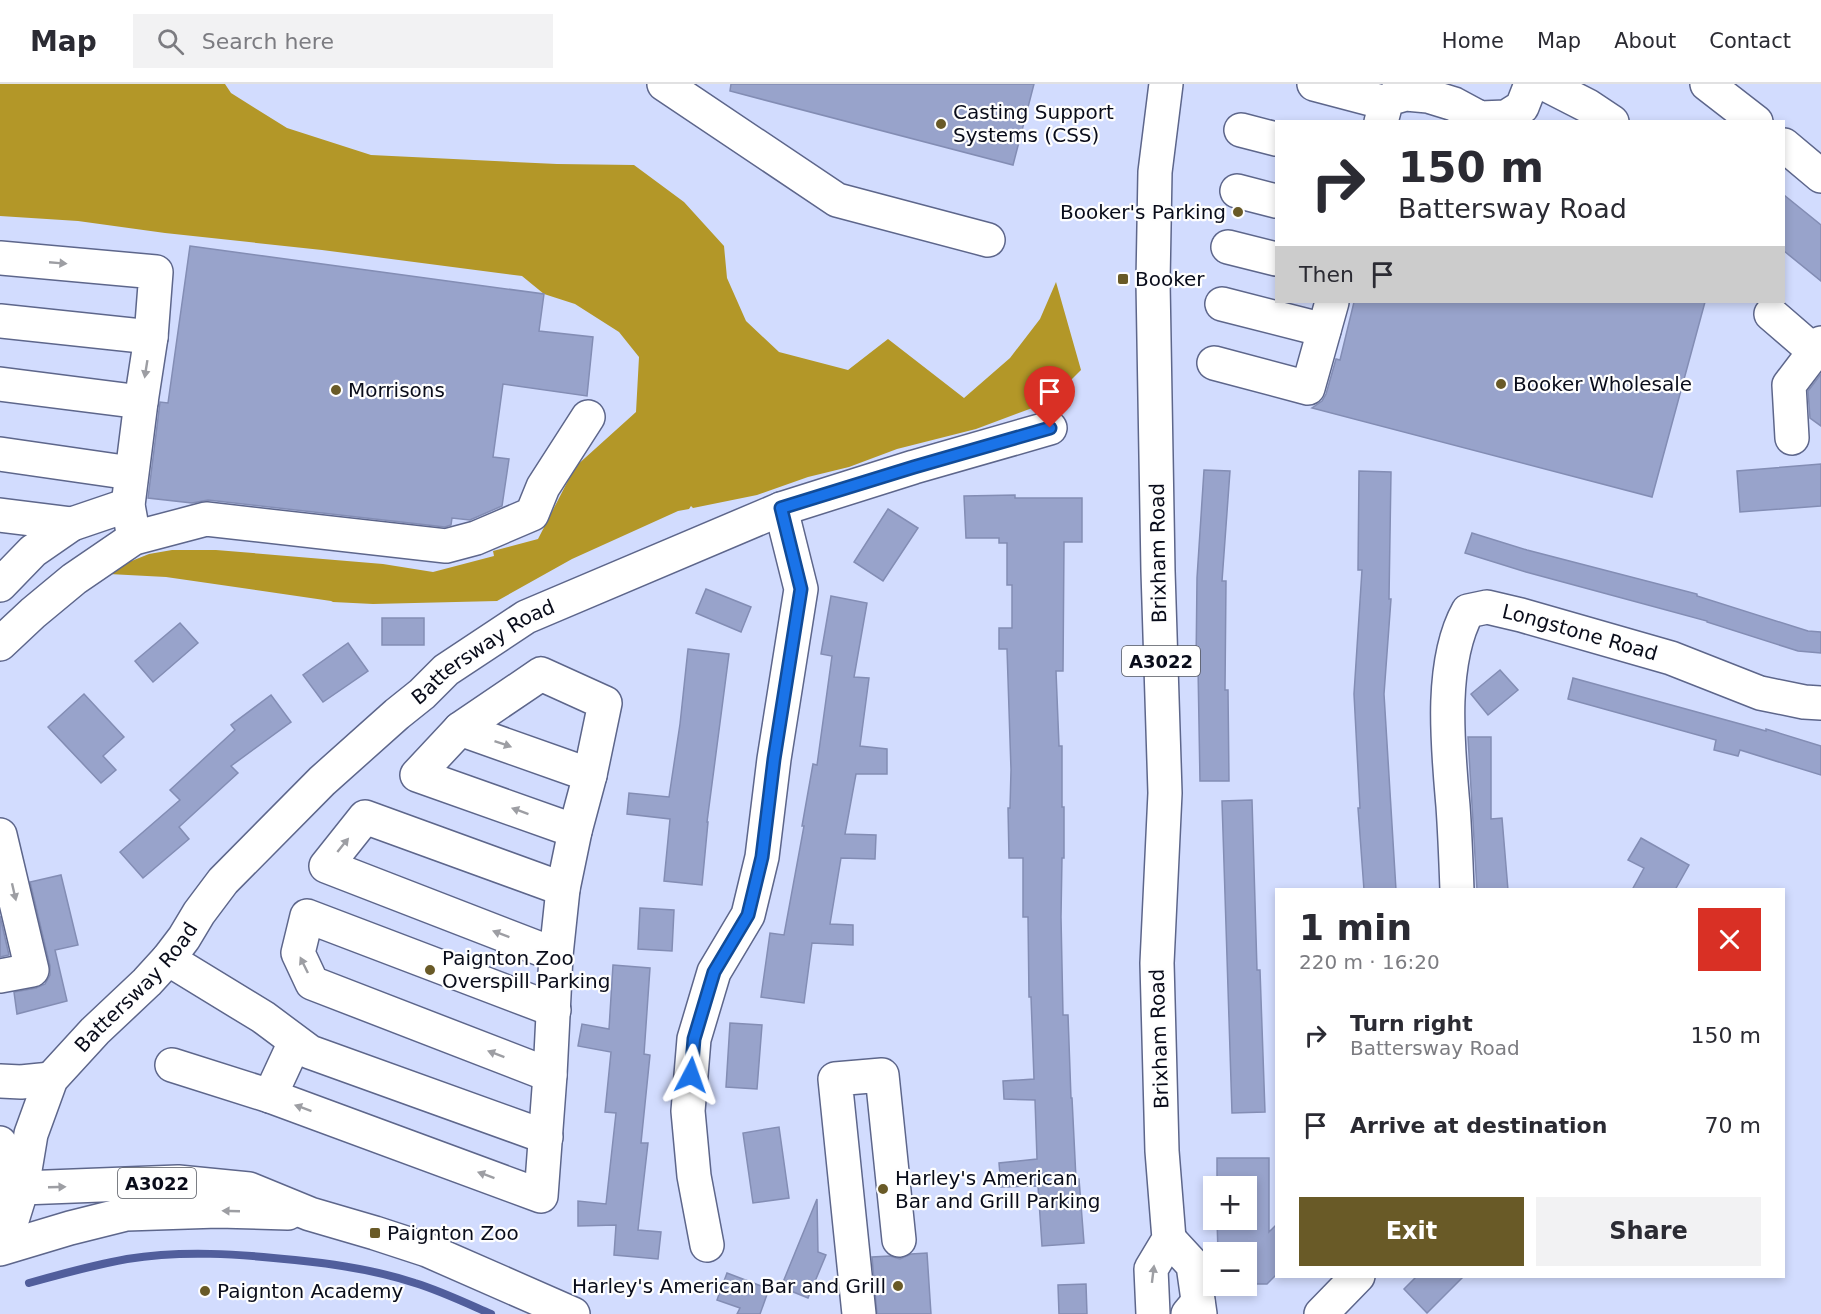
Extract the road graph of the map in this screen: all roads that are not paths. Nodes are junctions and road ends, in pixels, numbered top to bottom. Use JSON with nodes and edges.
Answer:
{"nodes":[{"id":1,"x":664,"y":84,"type":"edge"},
{"id":2,"x":1166,"y":84,"type":"edge"},
{"id":3,"x":1314,"y":84,"type":"edge"},
{"id":4,"x":1531,"y":84,"type":"edge"},
{"id":5,"x":1545,"y":84,"type":"edge"},
{"id":6,"x":1707,"y":84,"type":"edge"},
{"id":7,"x":1456,"y":94,"type":"edge"},
{"id":8,"x":1384,"y":112,"type":"edge"},
{"id":9,"x":1609,"y":120,"type":"edge"},
{"id":10,"x":1753,"y":120,"type":"edge"},
{"id":11,"x":1241,"y":130,"type":"dead end"},
{"id":12,"x":1275,"y":139,"type":"edge"},
{"id":13,"x":1785,"y":146,"type":"edge"},
{"id":14,"x":1819,"y":170,"type":"edge"},
{"id":15,"x":1237,"y":191,"type":"dead end"},
{"id":16,"x":1275,"y":201,"type":"edge"},
{"id":17,"x":988,"y":240,"type":"dead end"},
{"id":18,"x":1228,"y":247,"type":"dead end"},
{"id":19,"x":0,"y":258,"type":"edge"},
{"id":20,"x":1275,"y":259,"type":"edge"},
{"id":21,"x":1222,"y":304,"type":"dead end"},
{"id":22,"x":1771,"y":314,"type":"dead end"},
{"id":23,"x":1328,"y":316,"type":"edge"},
{"id":24,"x":0,"y":321,"type":"edge"},
{"id":25,"x":151,"y":337,"type":"junction"},
{"id":26,"x":1818,"y":348,"type":"edge"},
{"id":27,"x":1214,"y":363,"type":"dead end"},
{"id":28,"x":0,"y":384,"type":"edge"},
{"id":29,"x":141,"y":402,"type":"junction"},
{"id":30,"x":588,"y":417,"type":"dead end"},
{"id":31,"x":1050,"y":428,"type":"dead end"},
{"id":32,"x":1792,"y":438,"type":"dead end"},
{"id":33,"x":0,"y":454,"type":"edge"},
{"id":34,"x":131,"y":473,"type":"junction"},
{"id":35,"x":128,"y":505,"type":"junction"},
{"id":36,"x":781,"y":508,"type":"junction"},
{"id":37,"x":0,"y":515,"type":"edge"},
{"id":38,"x":72,"y":524,"type":"junction"},
{"id":39,"x":134,"y":538,"type":"junction"},
{"id":40,"x":2,"y":581,"type":"edge"},
{"id":41,"x":0,"y":644,"type":"edge"},
{"id":42,"x":1821,"y":703,"type":"edge"},
{"id":43,"x":460,"y":729,"type":"junction"},
{"id":44,"x":590,"y":775,"type":"junction"},
{"id":45,"x":575,"y":831,"type":"junction"},
{"id":46,"x":0,"y":835,"type":"edge"},
{"id":47,"x":1457,"y":888,"type":"edge"},
{"id":48,"x":563,"y":889,"type":"junction"},
{"id":49,"x":556,"y":955,"type":"junction"},
{"id":50,"x":168,"y":959,"type":"junction"},
{"id":51,"x":0,"y":976,"type":"edge"},
{"id":52,"x":554,"y":1010,"type":"junction"},
{"id":53,"x":295,"y":1042,"type":"junction"},
{"id":54,"x":172,"y":1065,"type":"dead end"},
{"id":55,"x":550,"y":1075,"type":"junction"},
{"id":56,"x":51,"y":1079,"type":"junction"},
{"id":57,"x":0,"y":1081,"type":"edge"},
{"id":58,"x":270,"y":1096,"type":"junction"},
{"id":59,"x":546,"y":1137,"type":"junction"},
{"id":60,"x":0,"y":1143,"type":"edge"},
{"id":61,"x":310,"y":1214,"type":"junction"},
{"id":62,"x":6,"y":1217,"type":"edge"},
{"id":63,"x":1169,"y":1239,"type":"junction"},
{"id":64,"x":899,"y":1240,"type":"dead end"},
{"id":65,"x":707,"y":1245,"type":"dead end"},
{"id":66,"x":1356,"y":1278,"type":"edge"},
{"id":67,"x":1195,"y":1310,"type":"edge"},
{"id":68,"x":573,"y":1314,"type":"edge"},
{"id":69,"x":859,"y":1314,"type":"edge"},
{"id":70,"x":1152,"y":1314,"type":"edge"},
{"id":71,"x":1321,"y":1314,"type":"edge"}],
"edges":[{"from":1,"to":17,"type":"street"},
{"from":2,"to":63,"type":"street","name":"Brixham Road","number":"A3022"},
{"from":3,"to":8,"type":"street"},
{"from":4,"to":7,"type":"street"},
{"from":5,"to":9,"type":"street"},
{"from":6,"to":10,"type":"street"},
{"from":7,"to":8,"type":"street"},
{"from":11,"to":12,"type":"street"},
{"from":13,"to":14,"type":"street"},
{"from":15,"to":16,"type":"street"},
{"from":18,"to":20,"type":"street"},
{"from":19,"to":25,"type":"street","one_way":true},
{"from":21,"to":23,"type":"street"},
{"from":22,"to":26,"type":"street"},
{"from":23,"to":27,"type":"street"},
{"from":24,"to":25,"type":"street"},
{"from":25,"to":29,"type":"street","one_way":true},
{"from":26,"to":32,"type":"street"},
{"from":28,"to":29,"type":"street"},
{"from":29,"to":34,"type":"street"},
{"from":30,"to":39,"type":"street"},
{"from":31,"to":36,"type":"street","name":"Battersway Road"},
{"from":33,"to":34,"type":"street"},
{"from":34,"to":35,"type":"street"},
{"from":35,"to":38,"type":"street"},
{"from":35,"to":39,"type":"street"},
{"from":36,"to":50,"type":"street","name":"Battersway Road"},
{"from":36,"to":65,"type":"street"},
{"from":37,"to":38,"type":"street"},
{"from":38,"to":40,"type":"street"},
{"from":39,"to":41,"type":"street"},
{"from":42,"to":47,"type":"street","name":"Longstone Road"},
{"from":43,"to":44,"type":"street","one_way":true},
{"from":43,"to":44,"type":"street"},
{"from":45,"to":43,"type":"street","one_way":true},
{"from":44,"to":45,"type":"street"},
{"from":45,"to":48,"type":"street"},
{"from":46,"to":51,"type":"street","one_way":true},
{"from":48,"to":49,"type":"street"},
{"from":49,"to":48,"type":"street","one_way":true},
{"from":49,"to":52,"type":"street"},
{"from":50,"to":53,"type":"street"},
{"from":50,"to":56,"type":"street","name":"Battersway Road"},
{"from":52,"to":55,"type":"street"},
{"from":55,"to":52,"type":"street","one_way":true},
{"from":53,"to":58,"type":"street"},
{"from":53,"to":59,"type":"street"},
{"from":54,"to":58,"type":"street"},
{"from":55,"to":59,"type":"street"},
{"from":56,"to":57,"type":"street"},
{"from":56,"to":62,"type":"street","name":"Battersway Road"},
{"from":59,"to":58,"type":"street","one_way":true},
{"from":60,"to":62,"type":"street"},
{"from":61,"to":62,"type":"street","number":"A3022","one_way":true},
{"from":62,"to":61,"type":"street","number":"A3022","one_way":true},
{"from":61,"to":68,"type":"street","number":"A3022"},
{"from":63,"to":67,"type":"street"},
{"from":70,"to":63,"type":"street","one_way":true},
{"from":64,"to":69,"type":"street"},
{"from":66,"to":71,"type":"street"}]}
